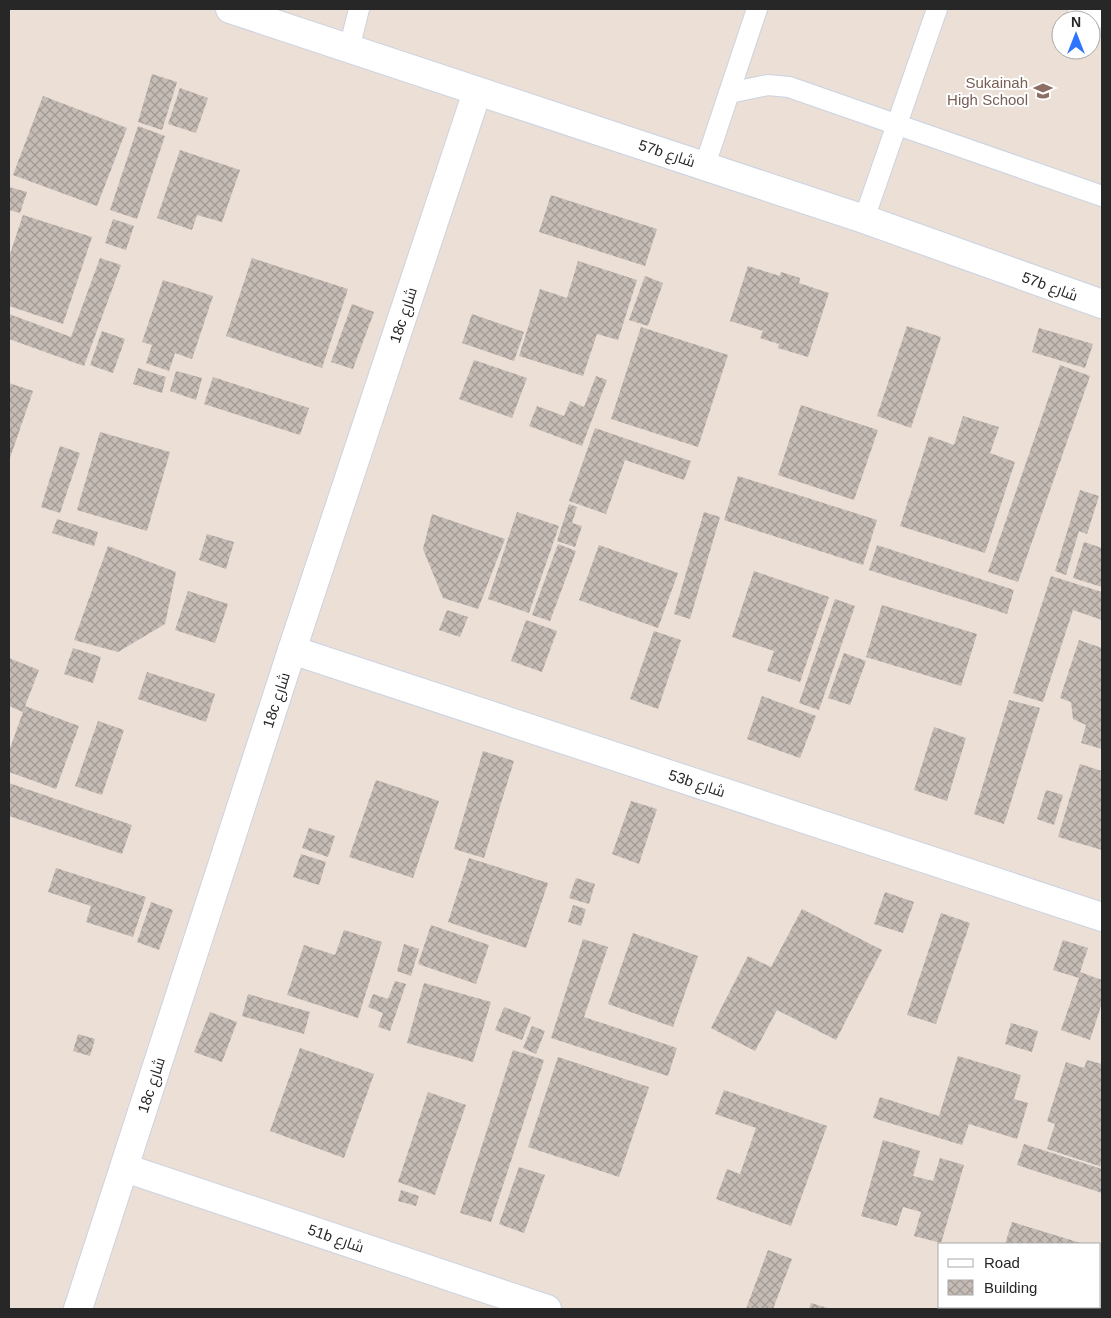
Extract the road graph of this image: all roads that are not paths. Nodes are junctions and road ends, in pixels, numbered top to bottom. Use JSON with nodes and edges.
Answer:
{"nodes":[{"id":1,"x":230,"y":9,"type":"edge"},
{"id":2,"x":359,"y":9,"type":"edge"},
{"id":3,"x":757,"y":9,"type":"edge"},
{"id":4,"x":937,"y":9,"type":"edge"},
{"id":5,"x":1078,"y":9,"type":"edge"},
{"id":6,"x":1102,"y":18,"type":"edge"},
{"id":7,"x":349,"y":49,"type":"junction"},
{"id":8,"x":477,"y":92,"type":"junction"},
{"id":9,"x":729,"y":93,"type":"junction"},
{"id":10,"x":897,"y":124,"type":"junction"},
{"id":11,"x":705,"y":165,"type":"junction"},
{"id":12,"x":1102,"y":196,"type":"edge"},
{"id":13,"x":864,"y":219,"type":"junction"},
{"id":14,"x":1102,"y":304,"type":"edge"},
{"id":15,"x":292,"y":650,"type":"junction"},
{"id":16,"x":1102,"y":917,"type":"edge"},
{"id":17,"x":125,"y":1168,"type":"junction"},
{"id":18,"x":78,"y":1309,"type":"edge"},
{"id":19,"x":547,"y":1309,"type":"edge"}],
"edges":[{"from":1,"to":7,"type":"street","name":"57b شارع"},
{"from":2,"to":7,"type":"lane"},
{"from":3,"to":9,"type":"lane"},
{"from":4,"to":10,"type":"lane"},
{"from":5,"to":6,"type":"lane"},
{"from":7,"to":8,"type":"street","name":"57b شارع"},
{"from":8,"to":11,"type":"street","name":"57b شارع"},
{"from":8,"to":15,"type":"street","name":"18c شارع"},
{"from":9,"to":10,"type":"lane"},
{"from":9,"to":11,"type":"lane"},
{"from":10,"to":12,"type":"lane"},
{"from":10,"to":13,"type":"lane"},
{"from":11,"to":13,"type":"street","name":"57b شارع"},
{"from":13,"to":14,"type":"street","name":"57b شارع"},
{"from":15,"to":16,"type":"street","name":"53b شارع"},
{"from":15,"to":17,"type":"street","name":"18c شارع"},
{"from":17,"to":18,"type":"street","name":"18c شارع"},
{"from":17,"to":19,"type":"street","name":"51b شارع"}]}
